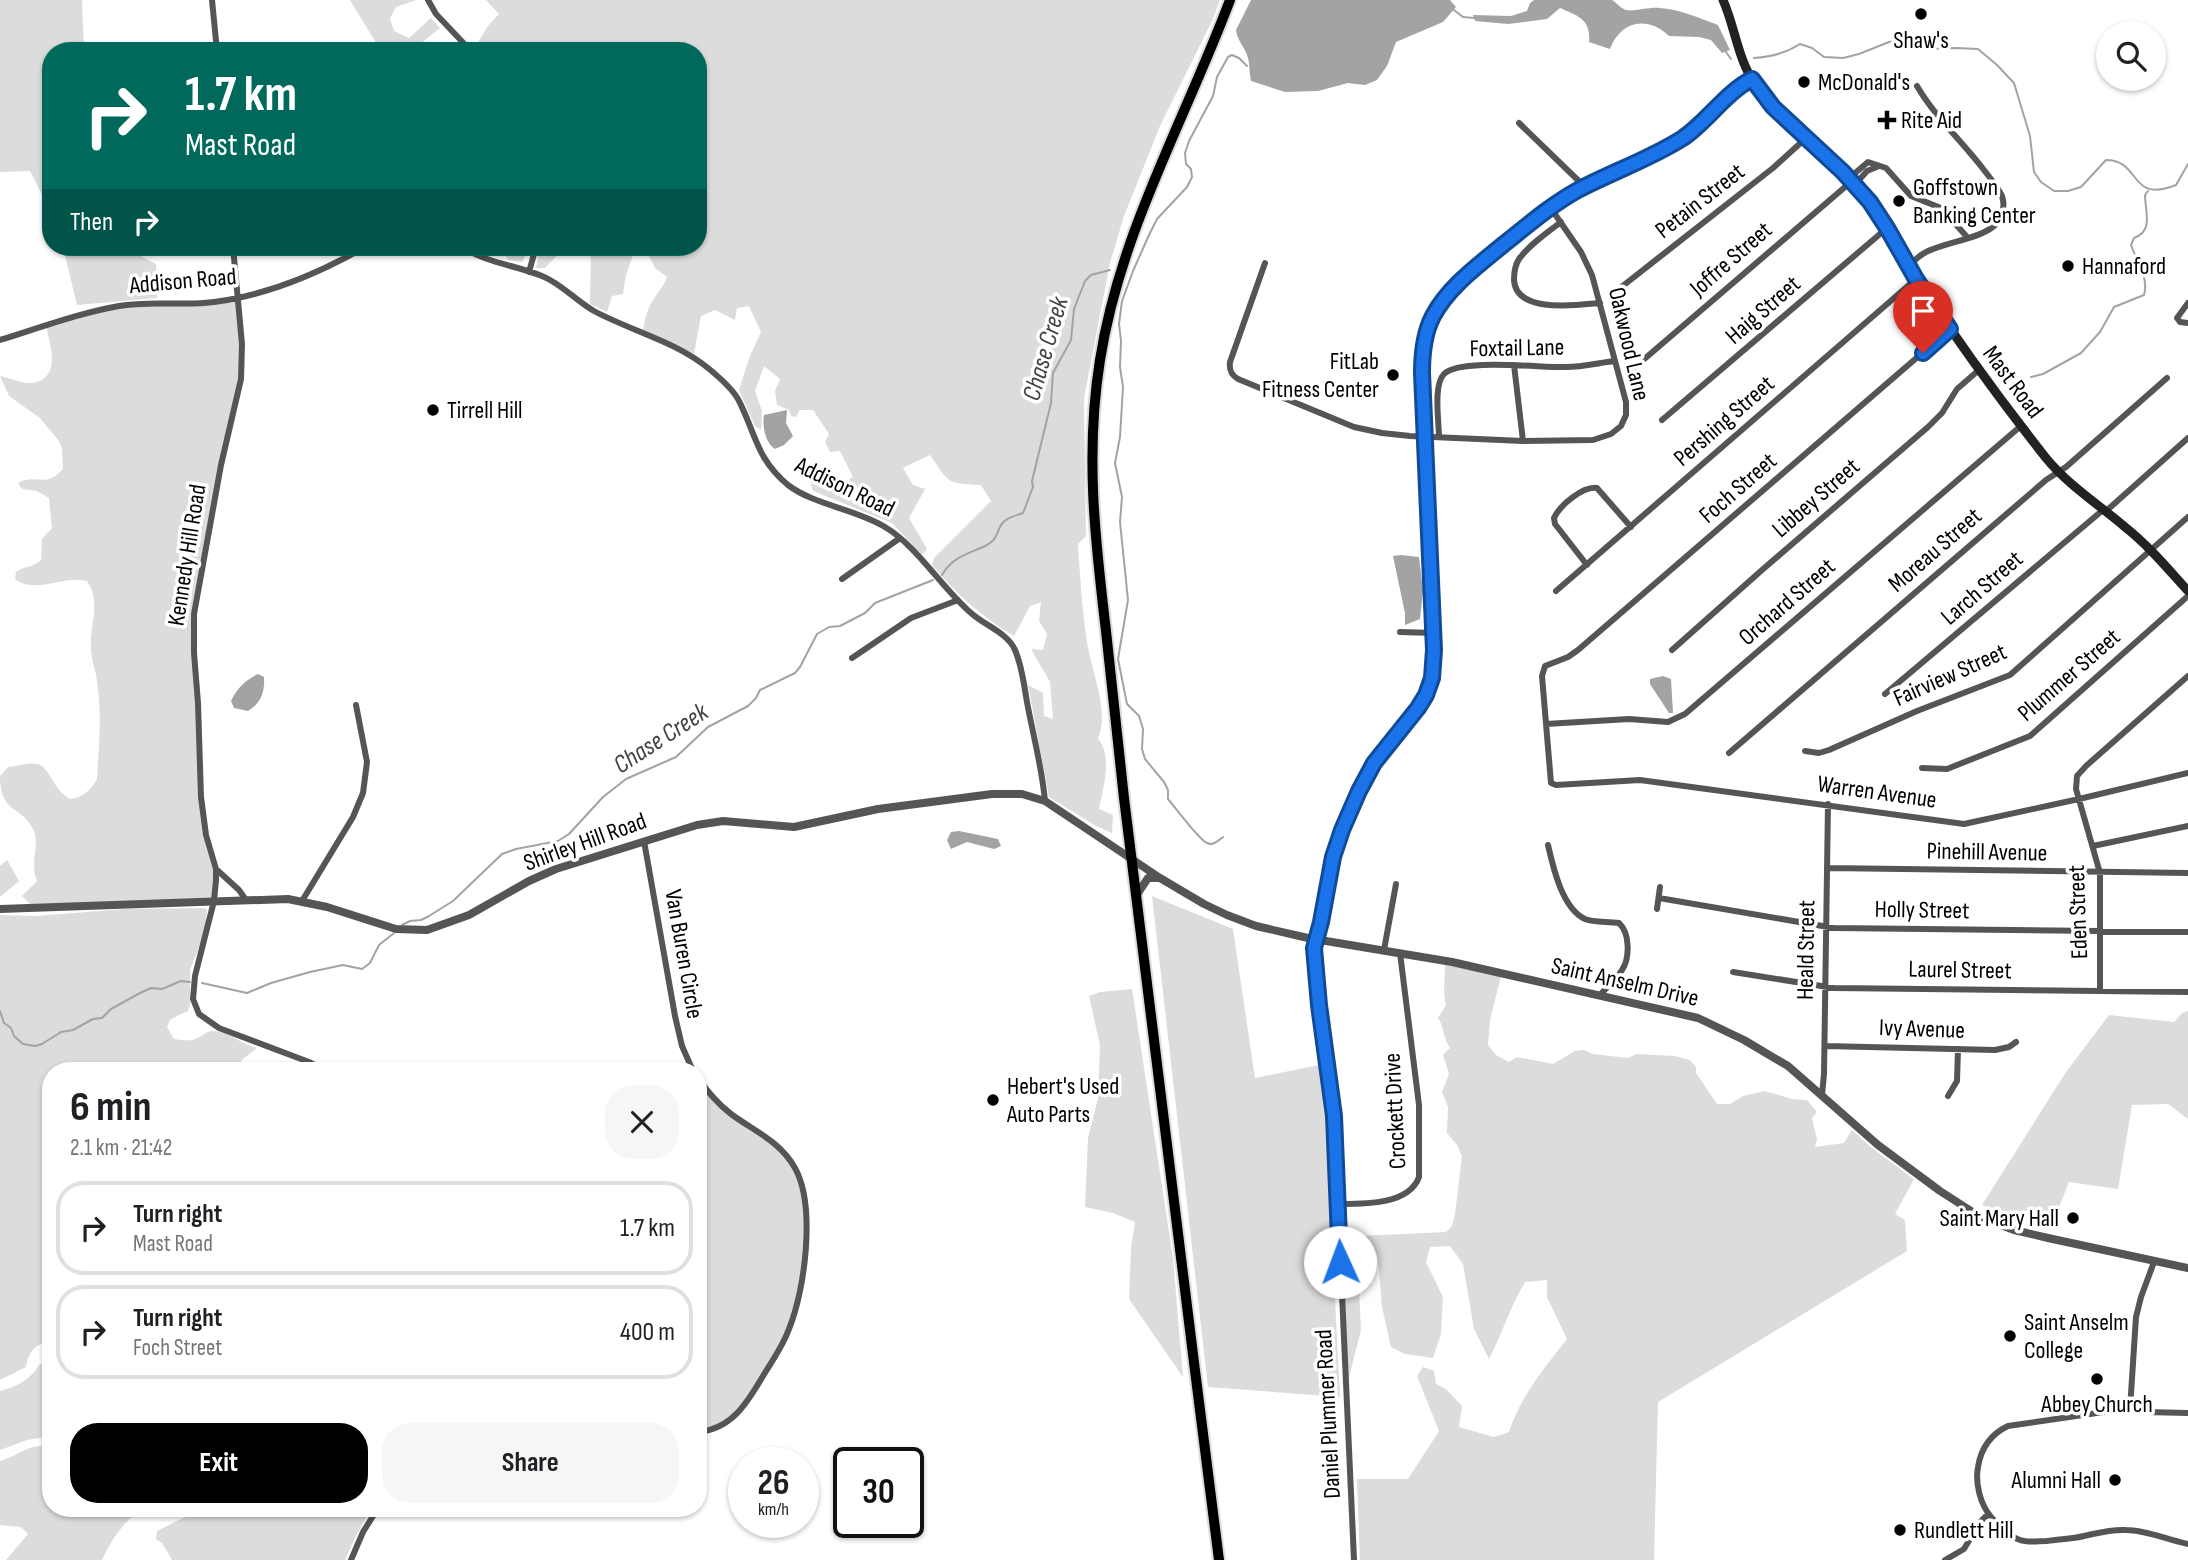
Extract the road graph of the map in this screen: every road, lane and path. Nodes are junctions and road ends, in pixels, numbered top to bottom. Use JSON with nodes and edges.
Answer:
{"nodes":[{"id":1,"x":212,"y":0,"type":"edge"},
{"id":2,"x":428,"y":0,"type":"edge"},
{"id":3,"x":1230,"y":0,"type":"edge"},
{"id":4,"x":1723,"y":0,"type":"edge"},
{"id":5,"x":216,"y":42,"type":"edge"},
{"id":6,"x":463,"y":42,"type":"edge"},
{"id":7,"x":1752,"y":79,"type":"junction"},
{"id":8,"x":1917,"y":86,"type":"dead end"},
{"id":9,"x":1519,"y":123,"type":"dead end"},
{"id":10,"x":1806,"y":138,"type":"junction"},
{"id":11,"x":1879,"y":166,"type":"junction"},
{"id":12,"x":1852,"y":181,"type":"junction"},
{"id":13,"x":1585,"y":187,"type":"junction"},
{"id":14,"x":1550,"y":207,"type":"junction"},
{"id":15,"x":1560,"y":222,"type":"junction"},
{"id":16,"x":1887,"y":228,"type":"junction"},
{"id":17,"x":1968,"y":237,"type":"junction"},
{"id":18,"x":234,"y":256,"type":"edge"},
{"id":19,"x":347,"y":256,"type":"edge"},
{"id":20,"x":481,"y":256,"type":"edge"},
{"id":21,"x":533,"y":256,"type":"edge"},
{"id":22,"x":1265,"y":263,"type":"dead end"},
{"id":23,"x":1910,"y":268,"type":"junction"},
{"id":24,"x":529,"y":272,"type":"junction"},
{"id":25,"x":1916,"y":279,"type":"junction"},
{"id":26,"x":1615,"y":292,"type":"dead end"},
{"id":27,"x":238,"y":298,"type":"junction"},
{"id":28,"x":1600,"y":303,"type":"junction"},
{"id":29,"x":2188,"y":303,"type":"edge"},
{"id":30,"x":2188,"y":323,"type":"edge"},
{"id":31,"x":1950,"y":329,"type":"junction"},
{"id":32,"x":0,"y":340,"type":"edge"},
{"id":33,"x":1614,"y":360,"type":"junction"},
{"id":34,"x":1514,"y":365,"type":"junction"},
{"id":35,"x":1635,"y":367,"type":"dead end"},
{"id":36,"x":1980,"y":369,"type":"junction"},
{"id":37,"x":2167,"y":378,"type":"dead end"},
{"id":38,"x":1662,"y":420,"type":"dead end"},
{"id":39,"x":2021,"y":425,"type":"junction"},
{"id":40,"x":1425,"y":436,"type":"junction"},
{"id":41,"x":1439,"y":437,"type":"junction"},
{"id":42,"x":2188,"y":438,"type":"edge"},
{"id":43,"x":1523,"y":441,"type":"junction"},
{"id":44,"x":2058,"y":472,"type":"junction"},
{"id":45,"x":2104,"y":511,"type":"junction"},
{"id":46,"x":2188,"y":517,"type":"edge"},
{"id":47,"x":1631,"y":527,"type":"junction"},
{"id":48,"x":900,"y":538,"type":"junction"},
{"id":49,"x":2151,"y":550,"type":"junction"},
{"id":50,"x":1587,"y":565,"type":"junction"},
{"id":51,"x":842,"y":579,"type":"dead end"},
{"id":52,"x":1556,"y":591,"type":"dead end"},
{"id":53,"x":2188,"y":593,"type":"edge"},
{"id":54,"x":958,"y":600,"type":"junction"},
{"id":55,"x":1400,"y":632,"type":"dead end"},
{"id":56,"x":1434,"y":633,"type":"junction"},
{"id":57,"x":1672,"y":650,"type":"dead end"},
{"id":58,"x":852,"y":658,"type":"dead end"},
{"id":59,"x":2187,"y":680,"type":"edge"},
{"id":60,"x":1885,"y":694,"type":"dead end"},
{"id":61,"x":356,"y":705,"type":"dead end"},
{"id":62,"x":1546,"y":724,"type":"junction"},
{"id":63,"x":1805,"y":751,"type":"dead end"},
{"id":64,"x":1729,"y":753,"type":"dead end"},
{"id":65,"x":1922,"y":768,"type":"dead end"},
{"id":66,"x":2188,"y":773,"type":"edge"},
{"id":67,"x":2079,"y":799,"type":"junction"},
{"id":68,"x":1045,"y":801,"type":"junction"},
{"id":69,"x":1828,"y":804,"type":"junction"},
{"id":70,"x":2188,"y":826,"type":"edge"},
{"id":71,"x":644,"y":841,"type":"junction"},
{"id":72,"x":1548,"y":845,"type":"dead end"},
{"id":73,"x":2093,"y":846,"type":"junction"},
{"id":74,"x":1132,"y":858,"type":"junction"},
{"id":75,"x":1826,"y":868,"type":"junction"},
{"id":76,"x":216,"y":869,"type":"junction"},
{"id":77,"x":2100,"y":873,"type":"junction"},
{"id":78,"x":2188,"y":873,"type":"edge"},
{"id":79,"x":1160,"y":878,"type":"junction"},
{"id":80,"x":1396,"y":884,"type":"dead end"},
{"id":81,"x":1660,"y":887,"type":"dead end"},
{"id":82,"x":1136,"y":896,"type":"junction"},
{"id":83,"x":1659,"y":898,"type":"junction"},
{"id":84,"x":246,"y":900,"type":"junction"},
{"id":85,"x":214,"y":901,"type":"junction"},
{"id":86,"x":302,"y":901,"type":"junction"},
{"id":87,"x":0,"y":909,"type":"edge"},
{"id":88,"x":1657,"y":909,"type":"dead end"},
{"id":89,"x":1826,"y":928,"type":"junction"},
{"id":90,"x":2100,"y":931,"type":"junction"},
{"id":91,"x":2188,"y":932,"type":"edge"},
{"id":92,"x":1316,"y":939,"type":"junction"},
{"id":93,"x":1384,"y":950,"type":"junction"},
{"id":94,"x":1400,"y":953,"type":"junction"},
{"id":95,"x":1733,"y":972,"type":"dead end"},
{"id":96,"x":1825,"y":987,"type":"junction"},
{"id":97,"x":2099,"y":990,"type":"junction"},
{"id":98,"x":2188,"y":992,"type":"edge"},
{"id":99,"x":1600,"y":995,"type":"junction"},
{"id":100,"x":2016,"y":1042,"type":"dead end"},
{"id":101,"x":1825,"y":1046,"type":"junction"},
{"id":102,"x":1958,"y":1049,"type":"junction"},
{"id":103,"x":308,"y":1062,"type":"edge"},
{"id":104,"x":689,"y":1062,"type":"edge"},
{"id":105,"x":707,"y":1088,"type":"edge"},
{"id":106,"x":1822,"y":1095,"type":"junction"},
{"id":107,"x":1948,"y":1096,"type":"dead end"},
{"id":108,"x":1338,"y":1204,"type":"junction"},
{"id":109,"x":2154,"y":1262,"type":"junction"},
{"id":110,"x":2188,"y":1268,"type":"edge"},
{"id":111,"x":2130,"y":1409,"type":"junction"},
{"id":112,"x":2188,"y":1413,"type":"edge"},
{"id":113,"x":707,"y":1431,"type":"edge"},
{"id":114,"x":1988,"y":1514,"type":"junction"},
{"id":115,"x":372,"y":1517,"type":"edge"},
{"id":116,"x":2188,"y":1544,"type":"edge"},
{"id":117,"x":351,"y":1560,"type":"edge"},
{"id":118,"x":1219,"y":1560,"type":"edge"},
{"id":119,"x":1354,"y":1560,"type":"edge"},
{"id":120,"x":1945,"y":1560,"type":"edge"}],
"edges":[{"from":1,"to":5,"type":"street"},
{"from":2,"to":6,"type":"street"},
{"from":3,"to":74,"type":"main road"},
{"from":4,"to":7,"type":"main road","name":"Mast Road"},
{"from":7,"to":10,"type":"main road","name":"Mast Road"},
{"from":7,"to":13,"type":"street","name":"Daniel Plummer Road"},
{"from":8,"to":17,"type":"street"},
{"from":9,"to":13,"type":"street"},
{"from":10,"to":12,"type":"main road","name":"Mast Road"},
{"from":10,"to":26,"type":"street","name":"Petain Street"},
{"from":11,"to":12,"type":"street"},
{"from":11,"to":12,"type":"street"},
{"from":11,"to":17,"type":"street"},
{"from":12,"to":16,"type":"main road","name":"Mast Road"},
{"from":12,"to":35,"type":"street","name":"Joffre Street"},
{"from":13,"to":14,"type":"street","name":"Daniel Plummer Road"},
{"from":14,"to":15,"type":"street","name":"Oakwood Lane"},
{"from":14,"to":40,"type":"street","name":"Daniel Plummer Road"},
{"from":15,"to":28,"type":"street","name":"Oakwood Lane"},
{"from":15,"to":28,"type":"street"},
{"from":16,"to":23,"type":"main road","name":"Mast Road"},
{"from":16,"to":38,"type":"street","name":"Haig Street"},
{"from":17,"to":23,"type":"street"},
{"from":18,"to":27,"type":"street","name":"Kennedy Hill Road"},
{"from":19,"to":27,"type":"street","name":"Addison Road"},
{"from":20,"to":24,"type":"street","name":"Addison Road"},
{"from":21,"to":24,"type":"street"},
{"from":22,"to":40,"type":"street","name":"Oakwood Lane"},
{"from":23,"to":25,"type":"main road","name":"Mast Road"},
{"from":24,"to":48,"type":"street","name":"Addison Road"},
{"from":25,"to":31,"type":"main road","name":"Mast Road"},
{"from":25,"to":47,"type":"street","name":"Pershing Street"},
{"from":27,"to":32,"type":"street","name":"Addison Road"},
{"from":27,"to":76,"type":"street","name":"Kennedy Hill Road"},
{"from":28,"to":33,"type":"street","name":"Oakwood Lane"},
{"from":29,"to":30,"type":"street"},
{"from":31,"to":36,"type":"main road","name":"Mast Road"},
{"from":31,"to":62,"type":"street","name":"Foch Street"},
{"from":33,"to":34,"type":"street","name":"Foxtail Lane"},
{"from":33,"to":43,"type":"street","name":"Oakwood Lane"},
{"from":34,"to":41,"type":"street","name":"Foxtail Lane"},
{"from":34,"to":43,"type":"street"},
{"from":36,"to":39,"type":"main road","name":"Mast Road"},
{"from":36,"to":57,"type":"street","name":"Libbey Street"},
{"from":37,"to":44,"type":"street","name":"Moreau Street"},
{"from":39,"to":44,"type":"main road","name":"Mast Road"},
{"from":39,"to":62,"type":"street","name":"Orchard Street"},
{"from":40,"to":41,"type":"street","name":"Oakwood Lane"},
{"from":40,"to":56,"type":"street","name":"Daniel Plummer Road"},
{"from":41,"to":43,"type":"street","name":"Oakwood Lane"},
{"from":42,"to":45,"type":"street","name":"Larch Street"},
{"from":44,"to":45,"type":"main road","name":"Mast Road"},
{"from":44,"to":64,"type":"street","name":"Moreau Street"},
{"from":45,"to":49,"type":"main road","name":"Mast Road"},
{"from":45,"to":60,"type":"street","name":"Larch Street"},
{"from":46,"to":49,"type":"street","name":"Fairview Street"},
{"from":47,"to":50,"type":"street","name":"Pershing Street"},
{"from":47,"to":50,"type":"street"},
{"from":48,"to":51,"type":"street"},
{"from":48,"to":54,"type":"street","name":"Addison Road"},
{"from":49,"to":53,"type":"main road","name":"Mast Road"},
{"from":49,"to":63,"type":"street","name":"Fairview Street"},
{"from":50,"to":52,"type":"street","name":"Pershing Street"},
{"from":53,"to":65,"type":"street","name":"Plummer Street"},
{"from":54,"to":58,"type":"street"},
{"from":54,"to":68,"type":"street","name":"Addison Road"},
{"from":55,"to":56,"type":"street"},
{"from":56,"to":92,"type":"street","name":"Daniel Plummer Road"},
{"from":59,"to":67,"type":"street","name":"Eden Street"},
{"from":61,"to":86,"type":"street"},
{"from":62,"to":69,"type":"street","name":"Warren Avenue"},
{"from":66,"to":67,"type":"street","name":"Warren Avenue"},
{"from":67,"to":69,"type":"street","name":"Warren Avenue"},
{"from":67,"to":73,"type":"street","name":"Eden Street"},
{"from":68,"to":71,"type":"street","name":"Shirley Hill Road"},
{"from":68,"to":74,"type":"street","name":"Shirley Hill Road"},
{"from":69,"to":75,"type":"street","name":"Heald Street"},
{"from":70,"to":73,"type":"street"},
{"from":71,"to":86,"type":"street","name":"Shirley Hill Road"},
{"from":71,"to":104,"type":"street","name":"Van Buren Circle"},
{"from":72,"to":99,"type":"street"},
{"from":73,"to":77,"type":"street","name":"Eden Street"},
{"from":74,"to":79,"type":"street","name":"Saint Anselm Drive"},
{"from":74,"to":82,"type":"main road"},
{"from":75,"to":77,"type":"street","name":"Pinehill Avenue"},
{"from":75,"to":89,"type":"street","name":"Heald Street"},
{"from":76,"to":84,"type":"street","name":"Kennedy Hill Road"},
{"from":76,"to":85,"type":"street","name":"Kennedy Hill Road"},
{"from":77,"to":78,"type":"street","name":"Pinehill Avenue"},
{"from":77,"to":90,"type":"street","name":"Eden Street"},
{"from":79,"to":82,"type":"street"},
{"from":79,"to":92,"type":"street","name":"Saint Anselm Drive"},
{"from":80,"to":93,"type":"street"},
{"from":81,"to":83,"type":"street"},
{"from":82,"to":118,"type":"main road"},
{"from":83,"to":88,"type":"street"},
{"from":83,"to":89,"type":"street","name":"Holly Street"},
{"from":84,"to":85,"type":"street","name":"Shirley Hill Road"},
{"from":84,"to":86,"type":"street","name":"Shirley Hill Road"},
{"from":85,"to":87,"type":"street","name":"Shirley Hill Road"},
{"from":85,"to":103,"type":"street","name":"Kennedy Hill Road"},
{"from":89,"to":90,"type":"street","name":"Holly Street"},
{"from":89,"to":96,"type":"street","name":"Heald Street"},
{"from":90,"to":91,"type":"street","name":"Holly Street"},
{"from":90,"to":97,"type":"street","name":"Eden Street"},
{"from":92,"to":93,"type":"street","name":"Saint Anselm Drive"},
{"from":92,"to":108,"type":"street","name":"Daniel Plummer Road"},
{"from":93,"to":94,"type":"street","name":"Saint Anselm Drive"},
{"from":94,"to":99,"type":"street","name":"Saint Anselm Drive"},
{"from":94,"to":108,"type":"street","name":"Crockett Drive"},
{"from":95,"to":96,"type":"street","name":"Laurel Street"},
{"from":96,"to":97,"type":"street","name":"Laurel Street"},
{"from":96,"to":101,"type":"street","name":"Heald Street"},
{"from":97,"to":98,"type":"street","name":"Laurel Street"},
{"from":99,"to":106,"type":"street","name":"Saint Anselm Drive"},
{"from":100,"to":102,"type":"street","name":"Ivy Avenue"},
{"from":101,"to":102,"type":"street","name":"Ivy Avenue"},
{"from":101,"to":106,"type":"street","name":"Heald Street"},
{"from":102,"to":107,"type":"street"},
{"from":105,"to":113,"type":"street"},
{"from":106,"to":109,"type":"street","name":"Saint Anselm Drive"},
{"from":108,"to":119,"type":"street","name":"Daniel Plummer Road"},
{"from":109,"to":110,"type":"street","name":"Saint Anselm Drive"},
{"from":109,"to":111,"type":"street"},
{"from":111,"to":112,"type":"street"},
{"from":111,"to":114,"type":"street"},
{"from":114,"to":116,"type":"street"},
{"from":114,"to":120,"type":"street"},
{"from":115,"to":117,"type":"street"}]}
